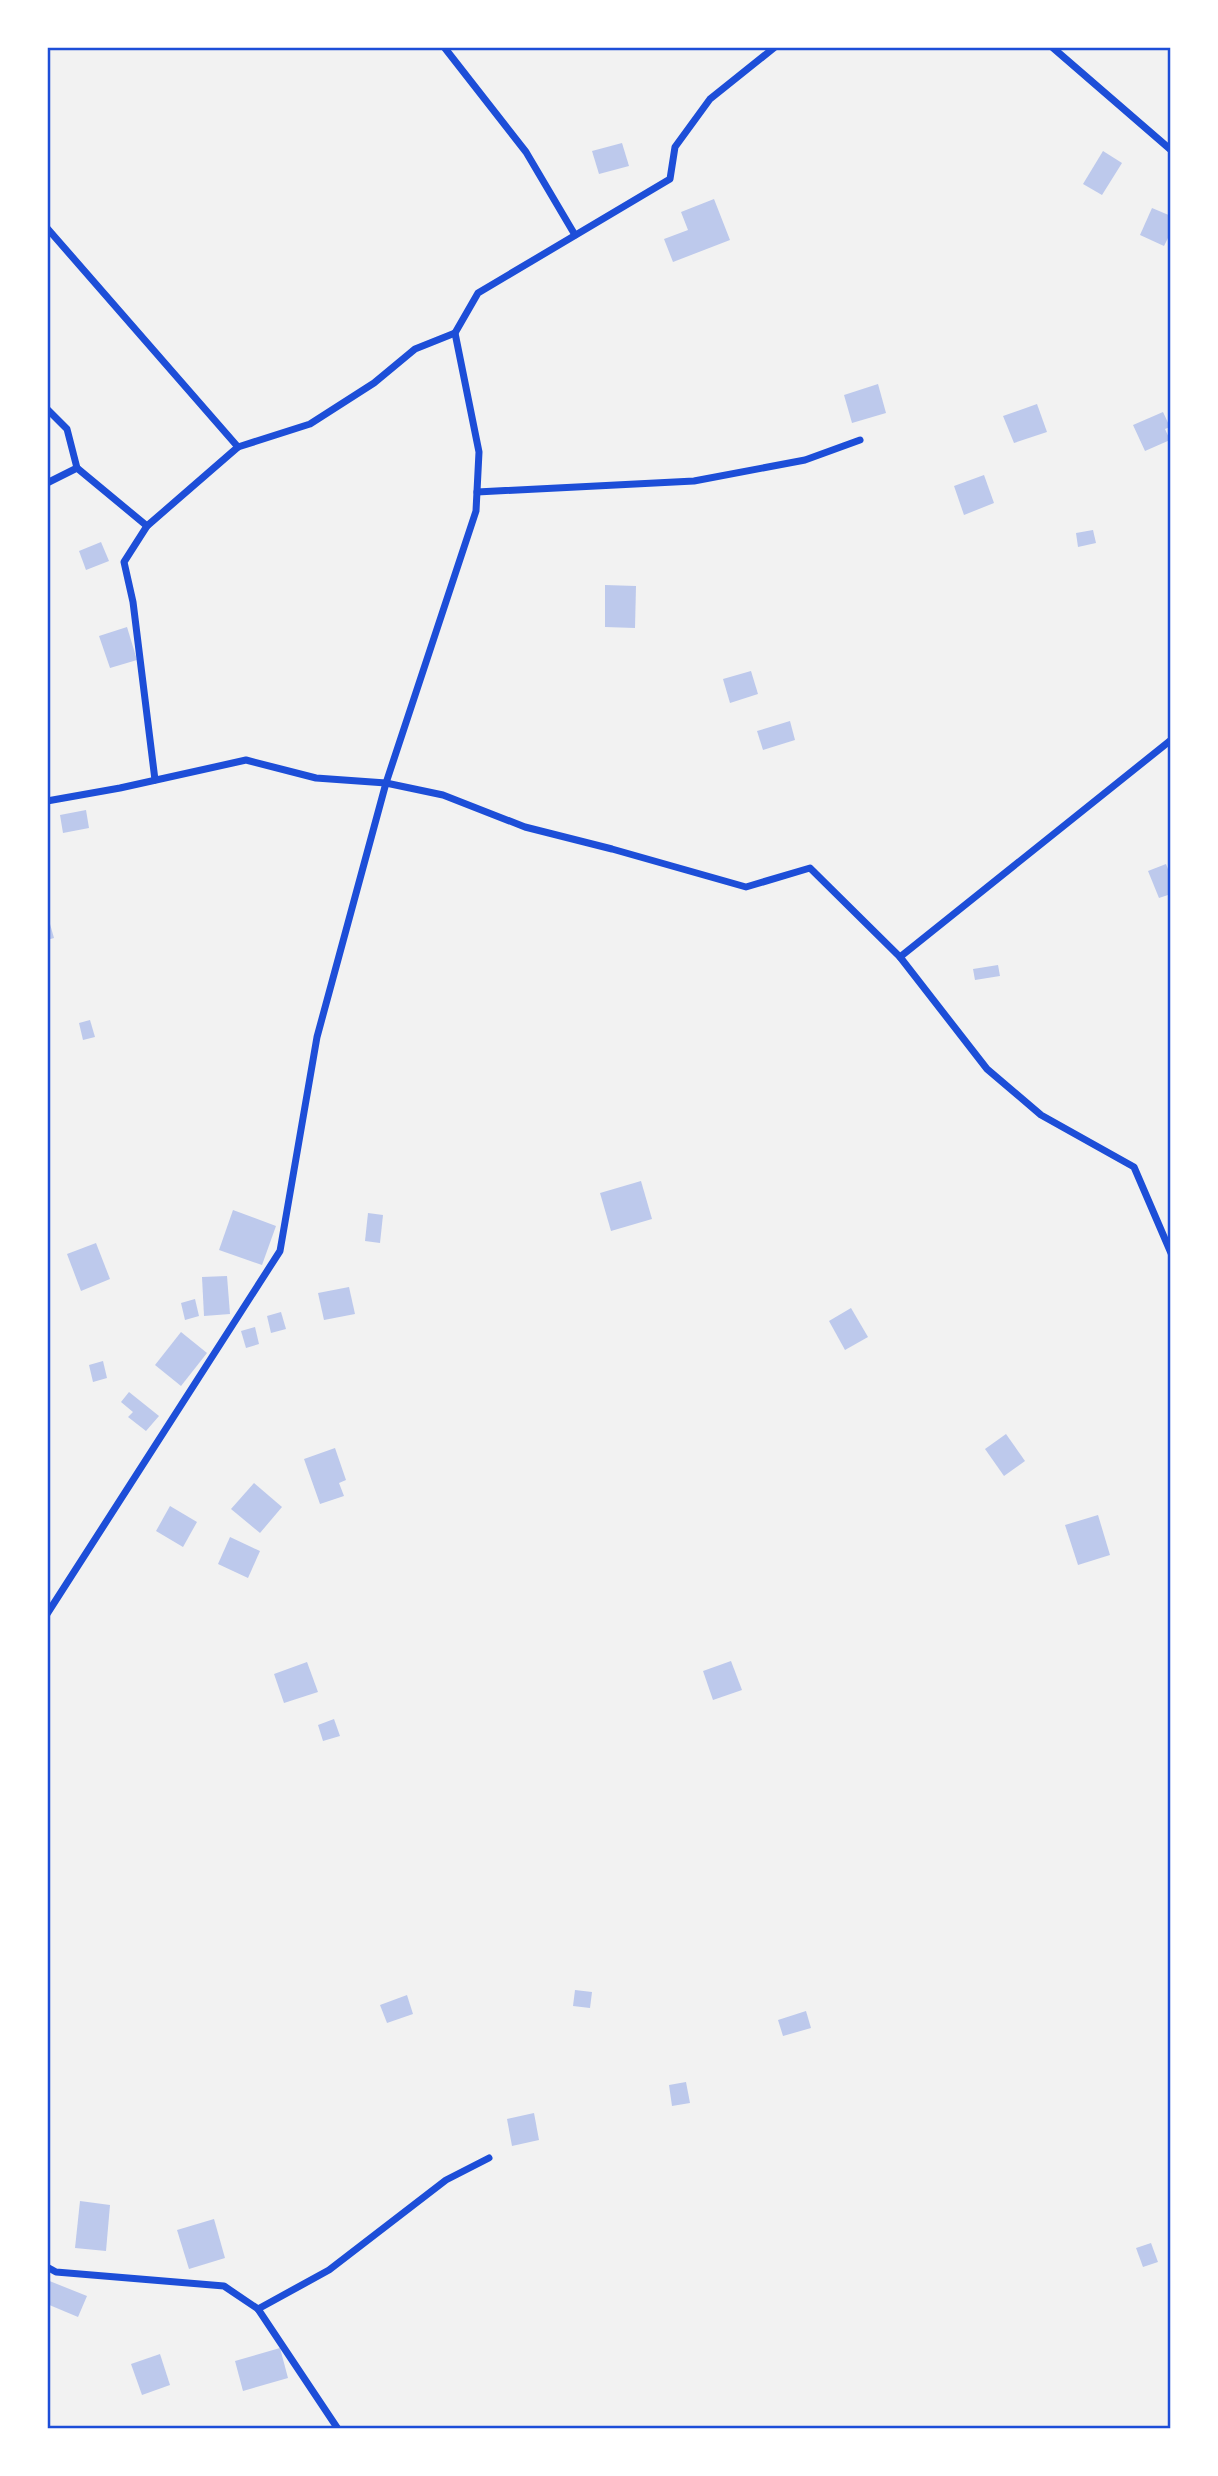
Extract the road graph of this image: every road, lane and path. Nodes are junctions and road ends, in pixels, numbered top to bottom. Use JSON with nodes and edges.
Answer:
{"nodes":[{"id":1,"x":444,"y":47,"type":"edge"},
{"id":2,"x":775,"y":47,"type":"edge"},
{"id":3,"x":1052,"y":47,"type":"edge"},
{"id":4,"x":1171,"y":150,"type":"edge"},
{"id":5,"x":47,"y":228,"type":"edge"},
{"id":6,"x":575,"y":235,"type":"junction"},
{"id":7,"x":455,"y":333,"type":"junction"},
{"id":8,"x":47,"y":409,"type":"edge"},
{"id":9,"x":860,"y":440,"type":"dead end"},
{"id":10,"x":238,"y":447,"type":"junction"},
{"id":11,"x":77,"y":468,"type":"junction"},
{"id":12,"x":47,"y":483,"type":"edge"},
{"id":13,"x":477,"y":492,"type":"junction"},
{"id":14,"x":147,"y":526,"type":"junction"},
{"id":15,"x":1171,"y":740,"type":"edge"},
{"id":16,"x":155,"y":780,"type":"junction"},
{"id":17,"x":386,"y":783,"type":"junction"},
{"id":18,"x":47,"y":801,"type":"edge"},
{"id":19,"x":900,"y":957,"type":"junction"},
{"id":20,"x":1171,"y":1253,"type":"edge"},
{"id":21,"x":47,"y":1614,"type":"edge"},
{"id":22,"x":489,"y":2158,"type":"dead end"},
{"id":23,"x":47,"y":2267,"type":"edge"},
{"id":24,"x":258,"y":2309,"type":"junction"},
{"id":25,"x":338,"y":2429,"type":"edge"}],
"edges":[{"from":1,"to":6,"type":"street"},
{"from":2,"to":6,"type":"street"},
{"from":3,"to":4,"type":"street"},
{"from":5,"to":10,"type":"street"},
{"from":6,"to":7,"type":"street"},
{"from":7,"to":10,"type":"street"},
{"from":7,"to":13,"type":"street"},
{"from":8,"to":11,"type":"street"},
{"from":9,"to":13,"type":"street"},
{"from":10,"to":14,"type":"street"},
{"from":11,"to":12,"type":"street"},
{"from":11,"to":14,"type":"street"},
{"from":13,"to":17,"type":"street"},
{"from":14,"to":16,"type":"street"},
{"from":15,"to":19,"type":"street"},
{"from":16,"to":17,"type":"street"},
{"from":16,"to":18,"type":"street"},
{"from":17,"to":19,"type":"street"},
{"from":17,"to":21,"type":"street"},
{"from":19,"to":20,"type":"street"},
{"from":22,"to":24,"type":"street"},
{"from":23,"to":24,"type":"street"},
{"from":24,"to":25,"type":"street"}]}
